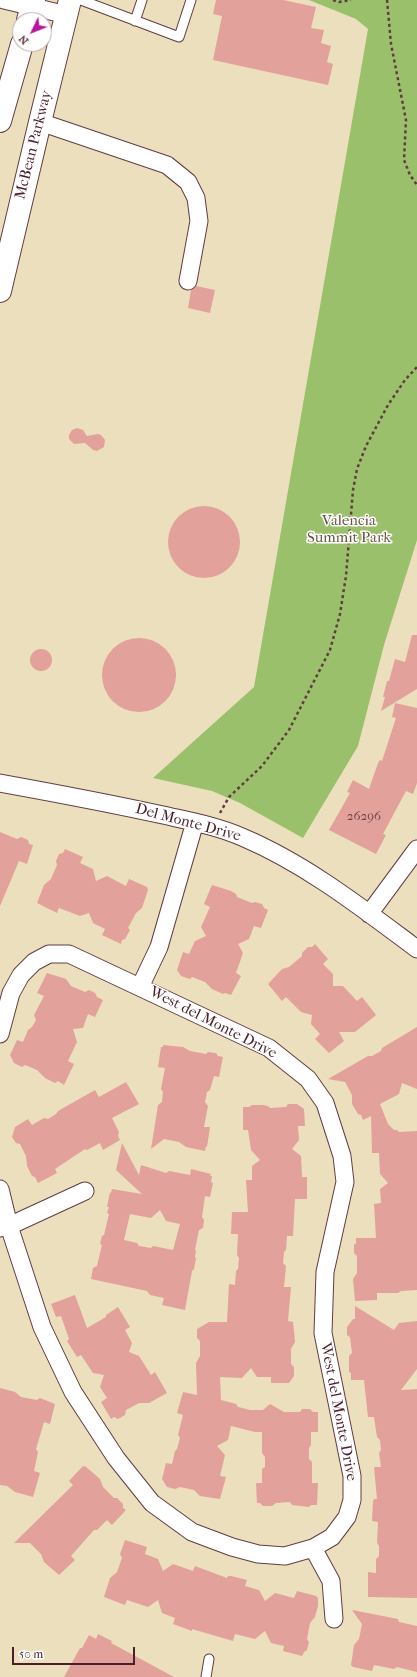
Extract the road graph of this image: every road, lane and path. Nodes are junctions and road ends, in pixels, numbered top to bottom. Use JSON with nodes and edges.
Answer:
{"nodes":[{"id":1,"x":4,"y":0,"type":"edge"},
{"id":2,"x":142,"y":0,"type":"edge"},
{"id":3,"x":192,"y":0,"type":"edge"},
{"id":4,"x":333,"y":0,"type":"edge"},
{"id":5,"x":351,"y":0,"type":"edge"},
{"id":6,"x":387,"y":0,"type":"edge"},
{"id":7,"x":73,"y":5,"type":"edge"},
{"id":8,"x":31,"y":9,"type":"edge"},
{"id":9,"x":136,"y":21,"type":"junction"},
{"id":10,"x":20,"y":52,"type":"edge"},
{"id":11,"x":0,"y":121,"type":"edge"},
{"id":12,"x":40,"y":122,"type":"junction"},
{"id":13,"x":417,"y":185,"type":"edge"},
{"id":14,"x":188,"y":281,"type":"dead end"},
{"id":15,"x":0,"y":291,"type":"edge"},
{"id":16,"x":417,"y":367,"type":"edge"},
{"id":17,"x":0,"y":783,"type":"edge"},
{"id":18,"x":203,"y":825,"type":"junction"},
{"id":19,"x":417,"y":849,"type":"edge"},
{"id":20,"x":369,"y":914,"type":"junction"},
{"id":21,"x":417,"y":949,"type":"edge"},
{"id":22,"x":140,"y":987,"type":"junction"},
{"id":23,"x":0,"y":1034,"type":"edge"},
{"id":24,"x":0,"y":1189,"type":"edge"},
{"id":25,"x":85,"y":1191,"type":"dead end"},
{"id":26,"x":5,"y":1227,"type":"edge"},
{"id":27,"x":313,"y":1548,"type":"junction"},
{"id":28,"x":334,"y":1618,"type":"dead end"},
{"id":29,"x":209,"y":1659,"type":"dead end"},
{"id":30,"x":206,"y":1677,"type":"edge"}],
"edges":[{"from":1,"to":8,"type":"street"},
{"from":2,"to":9,"type":"lane"},
{"from":3,"to":9,"type":"lane"},
{"from":4,"to":5,"type":"path"},
{"from":6,"to":13,"type":"path"},
{"from":7,"to":8,"type":"street"},
{"from":7,"to":9,"type":"lane"},
{"from":7,"to":12,"type":"main road","name":"McBean Parkway"},
{"from":10,"to":11,"type":"main road"},
{"from":12,"to":14,"type":"street"},
{"from":12,"to":15,"type":"main road","name":"McBean Parkway"},
{"from":16,"to":18,"type":"path"},
{"from":17,"to":18,"type":"street","name":"Del Monte Drive"},
{"from":18,"to":20,"type":"street","name":"Del Monte Drive"},
{"from":18,"to":22,"type":"street","name":"West del Monte Drive"},
{"from":19,"to":20,"type":"street"},
{"from":20,"to":21,"type":"street","name":"Del Monte Drive"},
{"from":22,"to":23,"type":"street","name":"West del Monte Drive"},
{"from":22,"to":27,"type":"street","name":"West del Monte Drive"},
{"from":24,"to":26,"type":"street","name":"West del Monte Drive"},
{"from":25,"to":26,"type":"street"},
{"from":26,"to":27,"type":"street","name":"West del Monte Drive"},
{"from":27,"to":28,"type":"street"},
{"from":29,"to":30,"type":"lane"}]}
